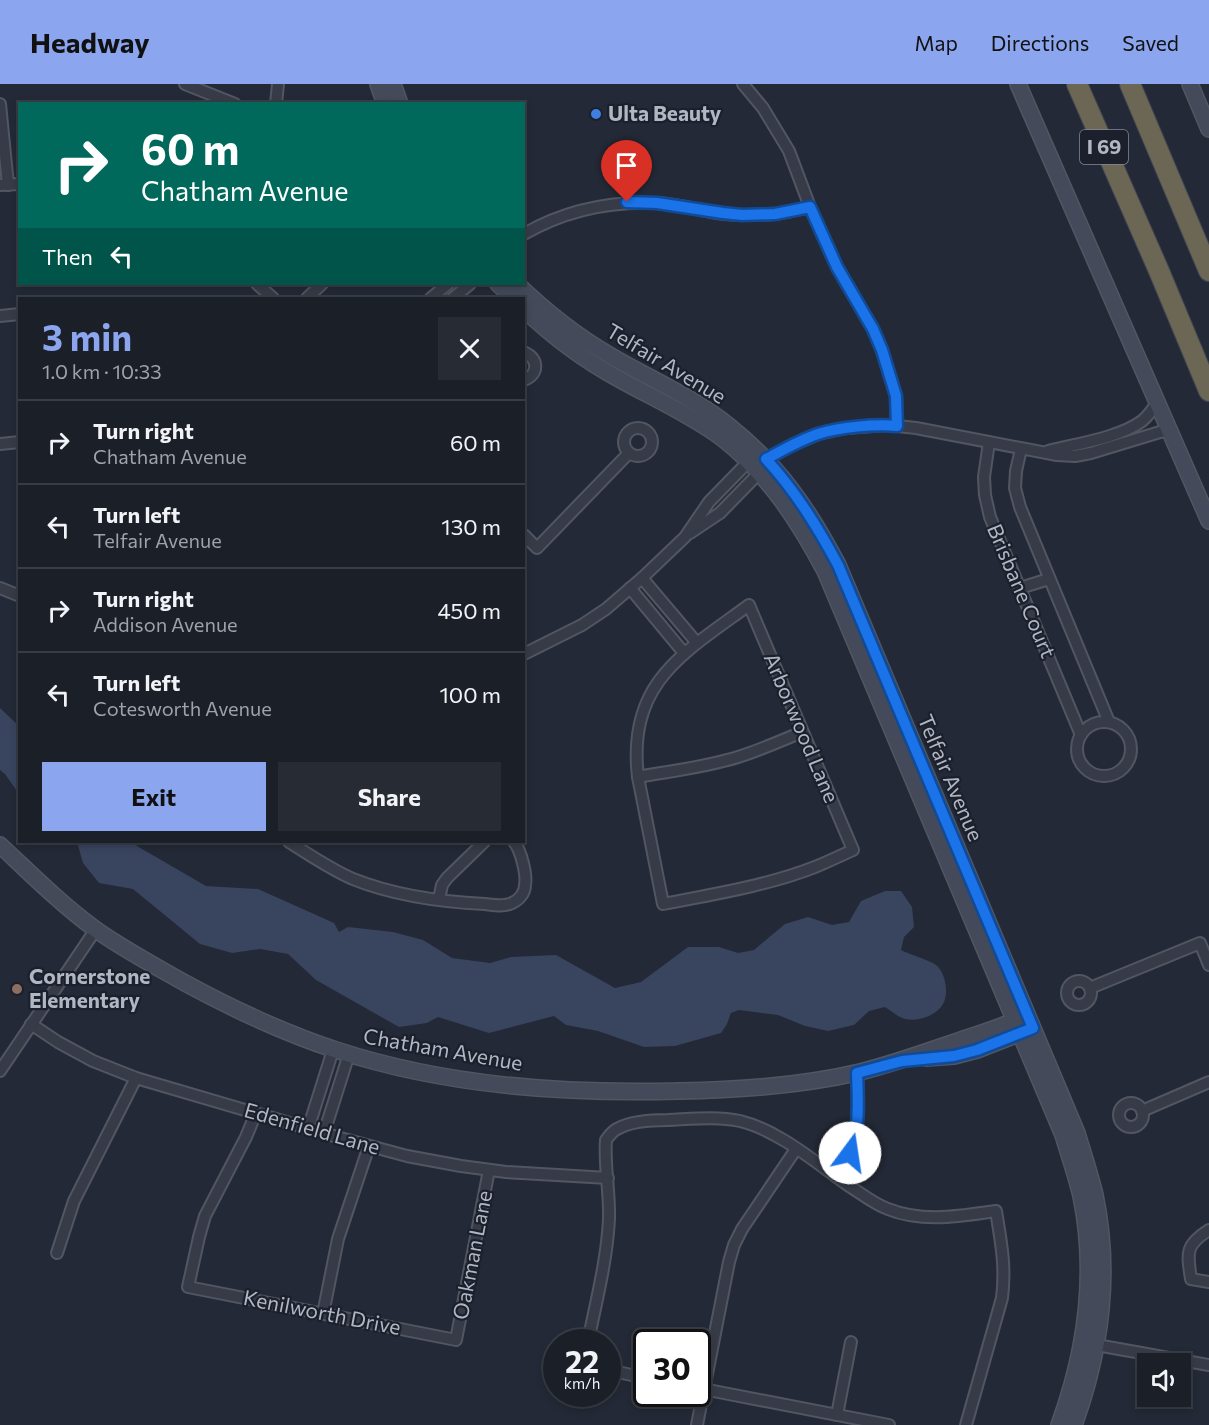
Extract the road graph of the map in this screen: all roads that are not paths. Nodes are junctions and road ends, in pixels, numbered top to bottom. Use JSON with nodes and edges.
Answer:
{"nodes":[{"id":1,"x":185,"y":84,"type":"edge"},
{"id":2,"x":278,"y":84,"type":"edge"},
{"id":3,"x":378,"y":84,"type":"edge"},
{"id":4,"x":393,"y":84,"type":"edge"},
{"id":5,"x":743,"y":84,"type":"edge"},
{"id":6,"x":1018,"y":84,"type":"edge"},
{"id":7,"x":1077,"y":84,"type":"edge"},
{"id":8,"x":1130,"y":84,"type":"edge"},
{"id":9,"x":1190,"y":84,"type":"edge"},
{"id":10,"x":230,"y":102,"type":"edge"},
{"id":11,"x":276,"y":102,"type":"edge"},
{"id":12,"x":393,"y":102,"type":"edge"},
{"id":13,"x":0,"y":104,"type":"edge"},
{"id":14,"x":1209,"y":129,"type":"edge"},
{"id":15,"x":9,"y":185,"type":"edge"},
{"id":16,"x":810,"y":207,"type":"junction"},
{"id":17,"x":525,"y":233,"type":"edge"},
{"id":18,"x":1209,"y":271,"type":"edge"},
{"id":19,"x":258,"y":285,"type":"edge"},
{"id":20,"x":321,"y":285,"type":"edge"},
{"id":21,"x":447,"y":285,"type":"edge"},
{"id":22,"x":469,"y":285,"type":"edge"},
{"id":23,"x":499,"y":285,"type":"edge"},
{"id":24,"x":518,"y":285,"type":"edge"},
{"id":25,"x":272,"y":297,"type":"edge"},
{"id":26,"x":308,"y":297,"type":"edge"},
{"id":27,"x":432,"y":297,"type":"edge"},
{"id":28,"x":454,"y":297,"type":"edge"},
{"id":29,"x":512,"y":297,"type":"edge"},
{"id":30,"x":525,"y":310,"type":"edge"},
{"id":31,"x":18,"y":314,"type":"edge"},
{"id":32,"x":0,"y":316,"type":"edge"},
{"id":33,"x":525,"y":353,"type":"edge"},
{"id":34,"x":525,"y":379,"type":"edge"},
{"id":35,"x":1209,"y":391,"type":"edge"},
{"id":36,"x":1157,"y":403,"type":"junction"},
{"id":37,"x":897,"y":426,"type":"junction"},
{"id":38,"x":1170,"y":431,"type":"junction"},
{"id":39,"x":18,"y":442,"type":"edge"},
{"id":40,"x":989,"y":442,"type":"junction"},
{"id":41,"x":0,"y":444,"type":"edge"},
{"id":42,"x":1021,"y":449,"type":"junction"},
{"id":43,"x":1045,"y":452,"type":"junction"},
{"id":44,"x":629,"y":453,"type":"dead end"},
{"id":45,"x":766,"y":459,"type":"junction"},
{"id":46,"x":754,"y":468,"type":"junction"},
{"id":47,"x":1209,"y":521,"type":"edge"},
{"id":48,"x":525,"y":536,"type":"edge"},
{"id":49,"x":642,"y":578,"type":"junction"},
{"id":50,"x":1049,"y":579,"type":"junction"},
{"id":51,"x":0,"y":588,"type":"edge"},
{"id":52,"x":630,"y":588,"type":"junction"},
{"id":53,"x":1020,"y":588,"type":"junction"},
{"id":54,"x":18,"y":595,"type":"edge"},
{"id":55,"x":698,"y":643,"type":"junction"},
{"id":56,"x":684,"y":653,"type":"junction"},
{"id":57,"x":525,"y":654,"type":"edge"},
{"id":58,"x":1109,"y":722,"type":"junction"},
{"id":59,"x":802,"y":732,"type":"junction"},
{"id":60,"x":1081,"y":735,"type":"junction"},
{"id":61,"x":638,"y":777,"type":"junction"},
{"id":62,"x":483,"y":843,"type":"edge"},
{"id":63,"x":515,"y":843,"type":"edge"},
{"id":64,"x":0,"y":845,"type":"edge"},
{"id":65,"x":303,"y":845,"type":"edge"},
{"id":66,"x":439,"y":899,"type":"junction"},
{"id":67,"x":96,"y":929,"type":"junction"},
{"id":68,"x":1209,"y":965,"type":"edge"},
{"id":69,"x":1090,"y":988,"type":"dead end"},
{"id":70,"x":32,"y":1024,"type":"junction"},
{"id":71,"x":1024,"y":1024,"type":"junction"},
{"id":72,"x":333,"y":1050,"type":"junction"},
{"id":73,"x":349,"y":1054,"type":"junction"},
{"id":74,"x":0,"y":1071,"type":"edge"},
{"id":75,"x":857,"y":1073,"type":"junction"},
{"id":76,"x":136,"y":1078,"type":"junction"},
{"id":77,"x":1209,"y":1083,"type":"edge"},
{"id":78,"x":1142,"y":1111,"type":"dead end"},
{"id":79,"x":256,"y":1113,"type":"junction"},
{"id":80,"x":308,"y":1129,"type":"junction"},
{"id":81,"x":324,"y":1133,"type":"junction"},
{"id":82,"x":369,"y":1146,"type":"junction"},
{"id":83,"x":796,"y":1149,"type":"junction"},
{"id":84,"x":489,"y":1170,"type":"junction"},
{"id":85,"x":835,"y":1176,"type":"junction"},
{"id":86,"x":608,"y":1178,"type":"junction"},
{"id":87,"x":1209,"y":1230,"type":"edge"},
{"id":88,"x":57,"y":1253,"type":"dead end"},
{"id":89,"x":1209,"y":1282,"type":"edge"},
{"id":90,"x":323,"y":1314,"type":"junction"},
{"id":91,"x":591,"y":1329,"type":"edge"},
{"id":92,"x":456,"y":1340,"type":"joint"},
{"id":93,"x":850,"y":1342,"type":"dead end"},
{"id":94,"x":711,"y":1343,"type":"edge"},
{"id":95,"x":1090,"y":1344,"type":"junction"},
{"id":96,"x":1209,"y":1365,"type":"edge"},
{"id":97,"x":711,"y":1390,"type":"edge"},
{"id":98,"x":699,"y":1407,"type":"edge"},
{"id":99,"x":837,"y":1415,"type":"junction"},
{"id":100,"x":698,"y":1425,"type":"edge"},
{"id":101,"x":889,"y":1425,"type":"edge"},
{"id":102,"x":966,"y":1425,"type":"edge"},
{"id":103,"x":1059,"y":1425,"type":"edge"},
{"id":104,"x":1074,"y":1425,"type":"edge"}],
"edges":[{"from":1,"to":10,"type":"street"},
{"from":2,"to":11,"type":"street"},
{"from":3,"to":12,"type":"street"},
{"from":4,"to":12,"type":"street"},
{"from":5,"to":16,"type":"street"},
{"from":6,"to":36,"type":"street"},
{"from":7,"to":35,"type":"highway","number":"I 69"},
{"from":8,"to":18,"type":"highway","number":"I 69"},
{"from":9,"to":14,"type":"street"},
{"from":13,"to":15,"type":"street"},
{"from":16,"to":17,"type":"street"},
{"from":16,"to":37,"type":"street"},
{"from":19,"to":25,"type":"street"},
{"from":20,"to":26,"type":"street"},
{"from":21,"to":27,"type":"street"},
{"from":22,"to":28,"type":"street"},
{"from":23,"to":29,"type":"street"},
{"from":24,"to":45,"type":"street","name":"Telfair Avenue"},
{"from":30,"to":46,"type":"street","name":"Telfair Avenue"},
{"from":31,"to":32,"type":"street"},
{"from":33,"to":34,"type":"street"},
{"from":36,"to":38,"type":"street"},
{"from":36,"to":43,"type":"street"},
{"from":37,"to":40,"type":"street"},
{"from":37,"to":45,"type":"street"},
{"from":38,"to":43,"type":"street"},
{"from":38,"to":47,"type":"street"},
{"from":39,"to":41,"type":"street"},
{"from":40,"to":42,"type":"street"},
{"from":40,"to":53,"type":"street","name":"Brisbane Court"},
{"from":42,"to":43,"type":"street"},
{"from":42,"to":50,"type":"street","name":"Brisbane Court"},
{"from":44,"to":48,"type":"street"},
{"from":45,"to":46,"type":"street"},
{"from":45,"to":71,"type":"street","name":"Telfair Avenue"},
{"from":46,"to":49,"type":"street"},
{"from":46,"to":71,"type":"street","name":"Telfair Avenue"},
{"from":49,"to":52,"type":"street"},
{"from":49,"to":55,"type":"street"},
{"from":50,"to":53,"type":"street"},
{"from":50,"to":58,"type":"street","name":"Brisbane Court"},
{"from":51,"to":54,"type":"street"},
{"from":52,"to":56,"type":"street"},
{"from":52,"to":57,"type":"street"},
{"from":53,"to":60,"type":"street","name":"Brisbane Court"},
{"from":55,"to":56,"type":"street"},
{"from":55,"to":59,"type":"street","name":"Arborwood Lane"},
{"from":56,"to":61,"type":"street"},
{"from":58,"to":60,"type":"street"},
{"from":58,"to":60,"type":"street","name":"Brisbane Court"},
{"from":59,"to":61,"type":"street"},
{"from":59,"to":61,"type":"street","name":"Arborwood Lane"},
{"from":62,"to":66,"type":"street"},
{"from":63,"to":66,"type":"street"},
{"from":64,"to":67,"type":"street","name":"Chatham Avenue"},
{"from":65,"to":66,"type":"street"},
{"from":67,"to":70,"type":"street"},
{"from":67,"to":72,"type":"street","name":"Chatham Avenue"},
{"from":68,"to":69,"type":"street"},
{"from":70,"to":74,"type":"street"},
{"from":70,"to":76,"type":"street","name":"Edenfield Lane"},
{"from":71,"to":75,"type":"street","name":"Chatham Avenue"},
{"from":71,"to":95,"type":"street","name":"Telfair Avenue"},
{"from":72,"to":73,"type":"street","name":"Chatham Avenue"},
{"from":72,"to":80,"type":"street"},
{"from":73,"to":75,"type":"street","name":"Chatham Avenue"},
{"from":73,"to":81,"type":"street"},
{"from":75,"to":85,"type":"street"},
{"from":76,"to":79,"type":"street","name":"Edenfield Lane"},
{"from":76,"to":88,"type":"street"},
{"from":77,"to":78,"type":"street"},
{"from":79,"to":80,"type":"street","name":"Edenfield Lane"},
{"from":79,"to":90,"type":"street","name":"Kenilworth Drive"},
{"from":80,"to":81,"type":"street","name":"Edenfield Lane"},
{"from":81,"to":82,"type":"street","name":"Edenfield Lane"},
{"from":82,"to":84,"type":"street","name":"Edenfield Lane"},
{"from":82,"to":90,"type":"street"},
{"from":83,"to":85,"type":"street"},
{"from":83,"to":86,"type":"street"},
{"from":83,"to":94,"type":"street"},
{"from":84,"to":86,"type":"street","name":"Edenfield Lane"},
{"from":84,"to":92,"type":"street","name":"Oakman Lane"},
{"from":85,"to":102,"type":"street"},
{"from":86,"to":91,"type":"street"},
{"from":87,"to":89,"type":"street"},
{"from":90,"to":92,"type":"street","name":"Kenilworth Drive"},
{"from":93,"to":99,"type":"street"},
{"from":95,"to":96,"type":"street"},
{"from":95,"to":103,"type":"street","name":"Telfair Avenue"},
{"from":95,"to":104,"type":"street","name":"Telfair Avenue"},
{"from":97,"to":99,"type":"street"},
{"from":98,"to":100,"type":"street"},
{"from":99,"to":101,"type":"street"}]}
